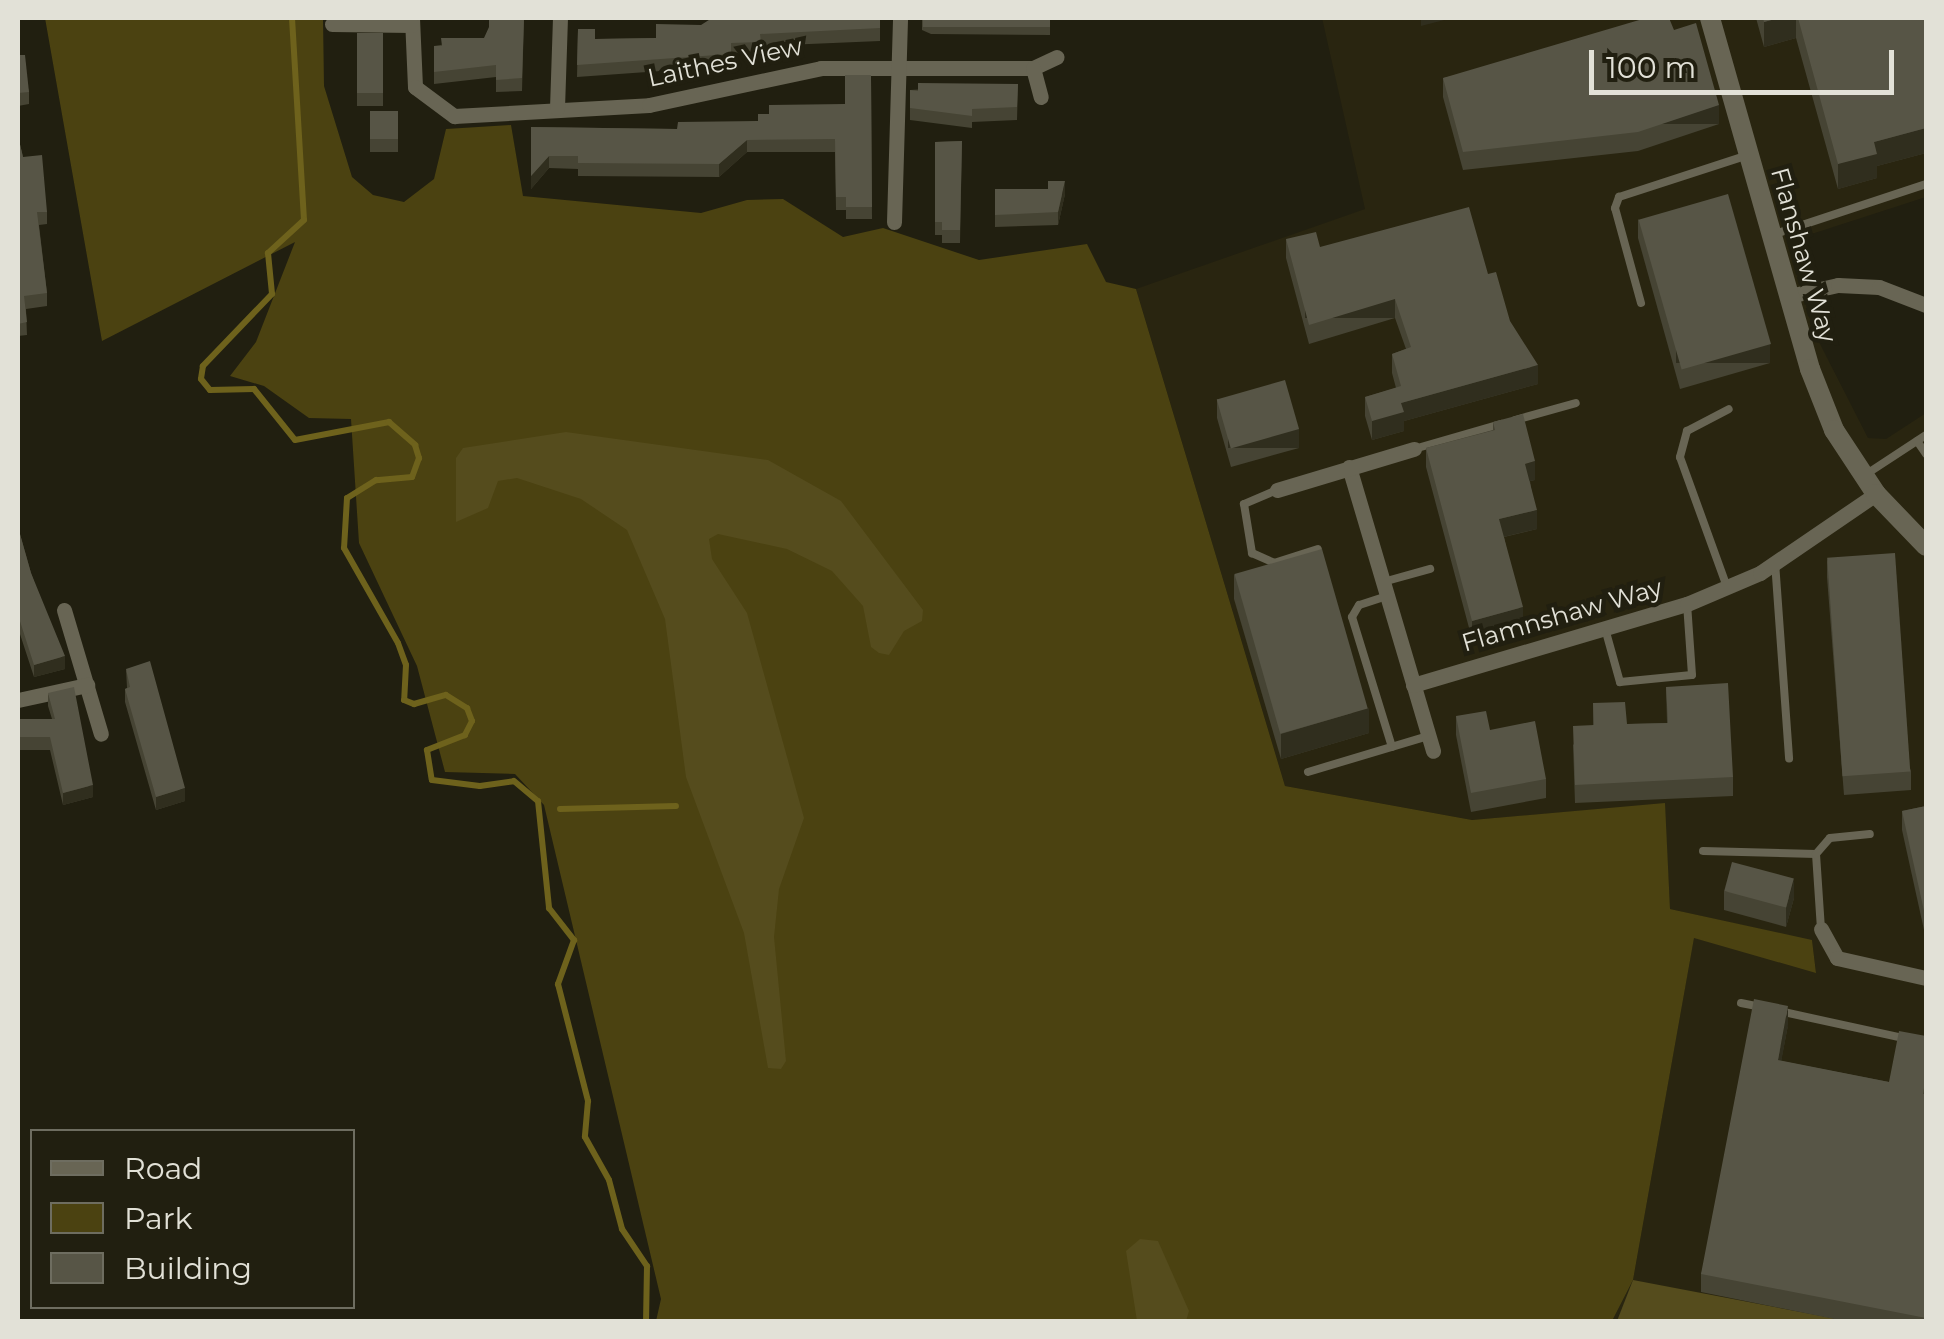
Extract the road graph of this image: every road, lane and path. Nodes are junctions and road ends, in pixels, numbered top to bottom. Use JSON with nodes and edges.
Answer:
{"nodes":[{"id":1,"x":560,"y":18,"type":"edge"},
{"id":2,"x":900,"y":18,"type":"edge"},
{"id":3,"x":1710,"y":18,"type":"edge"},
{"id":4,"x":412,"y":21,"type":"edge"},
{"id":5,"x":332,"y":24,"type":"dead end"},
{"id":6,"x":1057,"y":57,"type":"dead end"},
{"id":7,"x":904,"y":67,"type":"junction"},
{"id":8,"x":1033,"y":68,"type":"junction"},
{"id":9,"x":1041,"y":97,"type":"dead end"},
{"id":10,"x":556,"y":108,"type":"junction"},
{"id":11,"x":1749,"y":154,"type":"junction"},
{"id":12,"x":1926,"y":184,"type":"edge"},
{"id":13,"x":894,"y":222,"type":"dead end"},
{"id":14,"x":1772,"y":235,"type":"junction"},
{"id":15,"x":1789,"y":296,"type":"junction"},
{"id":16,"x":1641,"y":303,"type":"dead end"},
{"id":17,"x":1926,"y":305,"type":"edge"},
{"id":18,"x":1576,"y":403,"type":"dead end"},
{"id":19,"x":1729,"y":409,"type":"dead end"},
{"id":20,"x":1926,"y":435,"type":"edge"},
{"id":21,"x":1917,"y":441,"type":"junction"},
{"id":22,"x":1414,"y":449,"type":"joint"},
{"id":23,"x":1926,"y":454,"type":"edge"},
{"id":24,"x":1350,"y":467,"type":"junction"},
{"id":25,"x":1870,"y":485,"type":"junction"},
{"id":26,"x":1277,"y":490,"type":"joint"},
{"id":27,"x":1926,"y":546,"type":"edge"},
{"id":28,"x":1318,"y":549,"type":"edge"},
{"id":29,"x":1775,"y":562,"type":"junction"},
{"id":30,"x":1430,"y":569,"type":"dead end"},
{"id":31,"x":1726,"y":587,"type":"junction"},
{"id":32,"x":1385,"y":589,"type":"junction"},
{"id":33,"x":1687,"y":604,"type":"junction"},
{"id":34,"x":64,"y":610,"type":"dead end"},
{"id":35,"x":1606,"y":632,"type":"junction"},
{"id":36,"x":1413,"y":684,"type":"junction"},
{"id":37,"x":87,"y":685,"type":"junction"},
{"id":38,"x":18,"y":700,"type":"edge"},
{"id":39,"x":101,"y":734,"type":"dead end"},
{"id":40,"x":1430,"y":744,"type":"joint"},
{"id":41,"x":1392,"y":747,"type":"junction"},
{"id":42,"x":1788,"y":759,"type":"dead end"},
{"id":43,"x":1308,"y":772,"type":"dead end"},
{"id":44,"x":1870,"y":834,"type":"dead end"},
{"id":45,"x":1703,"y":851,"type":"dead end"},
{"id":46,"x":1816,"y":854,"type":"junction"},
{"id":47,"x":1821,"y":929,"type":"joint"},
{"id":48,"x":1926,"y":978,"type":"edge"},
{"id":49,"x":1741,"y":1003,"type":"dead end"},
{"id":50,"x":1926,"y":1044,"type":"edge"}],
"edges":[{"from":1,"to":10,"type":"street"},
{"from":2,"to":7,"type":"street"},
{"from":3,"to":11,"type":"street","name":"Flanshaw Way"},
{"from":4,"to":5,"type":"street"},
{"from":4,"to":10,"type":"street","name":"Laithes View"},
{"from":6,"to":8,"type":"street"},
{"from":7,"to":8,"type":"street","name":"Laithes View"},
{"from":7,"to":10,"type":"street","name":"Laithes View"},
{"from":7,"to":13,"type":"street"},
{"from":8,"to":9,"type":"street"},
{"from":11,"to":14,"type":"street","name":"Flanshaw Way"},
{"from":11,"to":16,"type":"lane"},
{"from":12,"to":14,"type":"lane"},
{"from":14,"to":15,"type":"street","name":"Flanshaw Way"},
{"from":15,"to":17,"type":"street"},
{"from":15,"to":25,"type":"street","name":"Flanshaw Way"},
{"from":18,"to":22,"type":"lane"},
{"from":19,"to":31,"type":"lane"},
{"from":20,"to":21,"type":"lane"},
{"from":21,"to":23,"type":"lane"},
{"from":21,"to":25,"type":"lane"},
{"from":22,"to":24,"type":"street"},
{"from":24,"to":26,"type":"street"},
{"from":24,"to":32,"type":"street"},
{"from":25,"to":27,"type":"street","name":"Flanshaw Way"},
{"from":25,"to":29,"type":"street","name":"Flamnshaw Way"},
{"from":26,"to":28,"type":"lane"},
{"from":29,"to":31,"type":"street","name":"Flamnshaw Way"},
{"from":29,"to":42,"type":"lane"},
{"from":30,"to":32,"type":"lane"},
{"from":31,"to":33,"type":"street","name":"Flamnshaw Way"},
{"from":32,"to":36,"type":"street"},
{"from":32,"to":41,"type":"lane"},
{"from":33,"to":35,"type":"street","name":"Flamnshaw Way"},
{"from":33,"to":35,"type":"lane"},
{"from":34,"to":37,"type":"street"},
{"from":35,"to":36,"type":"street","name":"Flamnshaw Way"},
{"from":36,"to":40,"type":"street"},
{"from":37,"to":38,"type":"street"},
{"from":37,"to":39,"type":"street"},
{"from":40,"to":41,"type":"lane"},
{"from":41,"to":43,"type":"lane"},
{"from":44,"to":46,"type":"lane"},
{"from":45,"to":46,"type":"lane"},
{"from":46,"to":47,"type":"lane"},
{"from":47,"to":48,"type":"street"},
{"from":49,"to":50,"type":"lane"}]}
